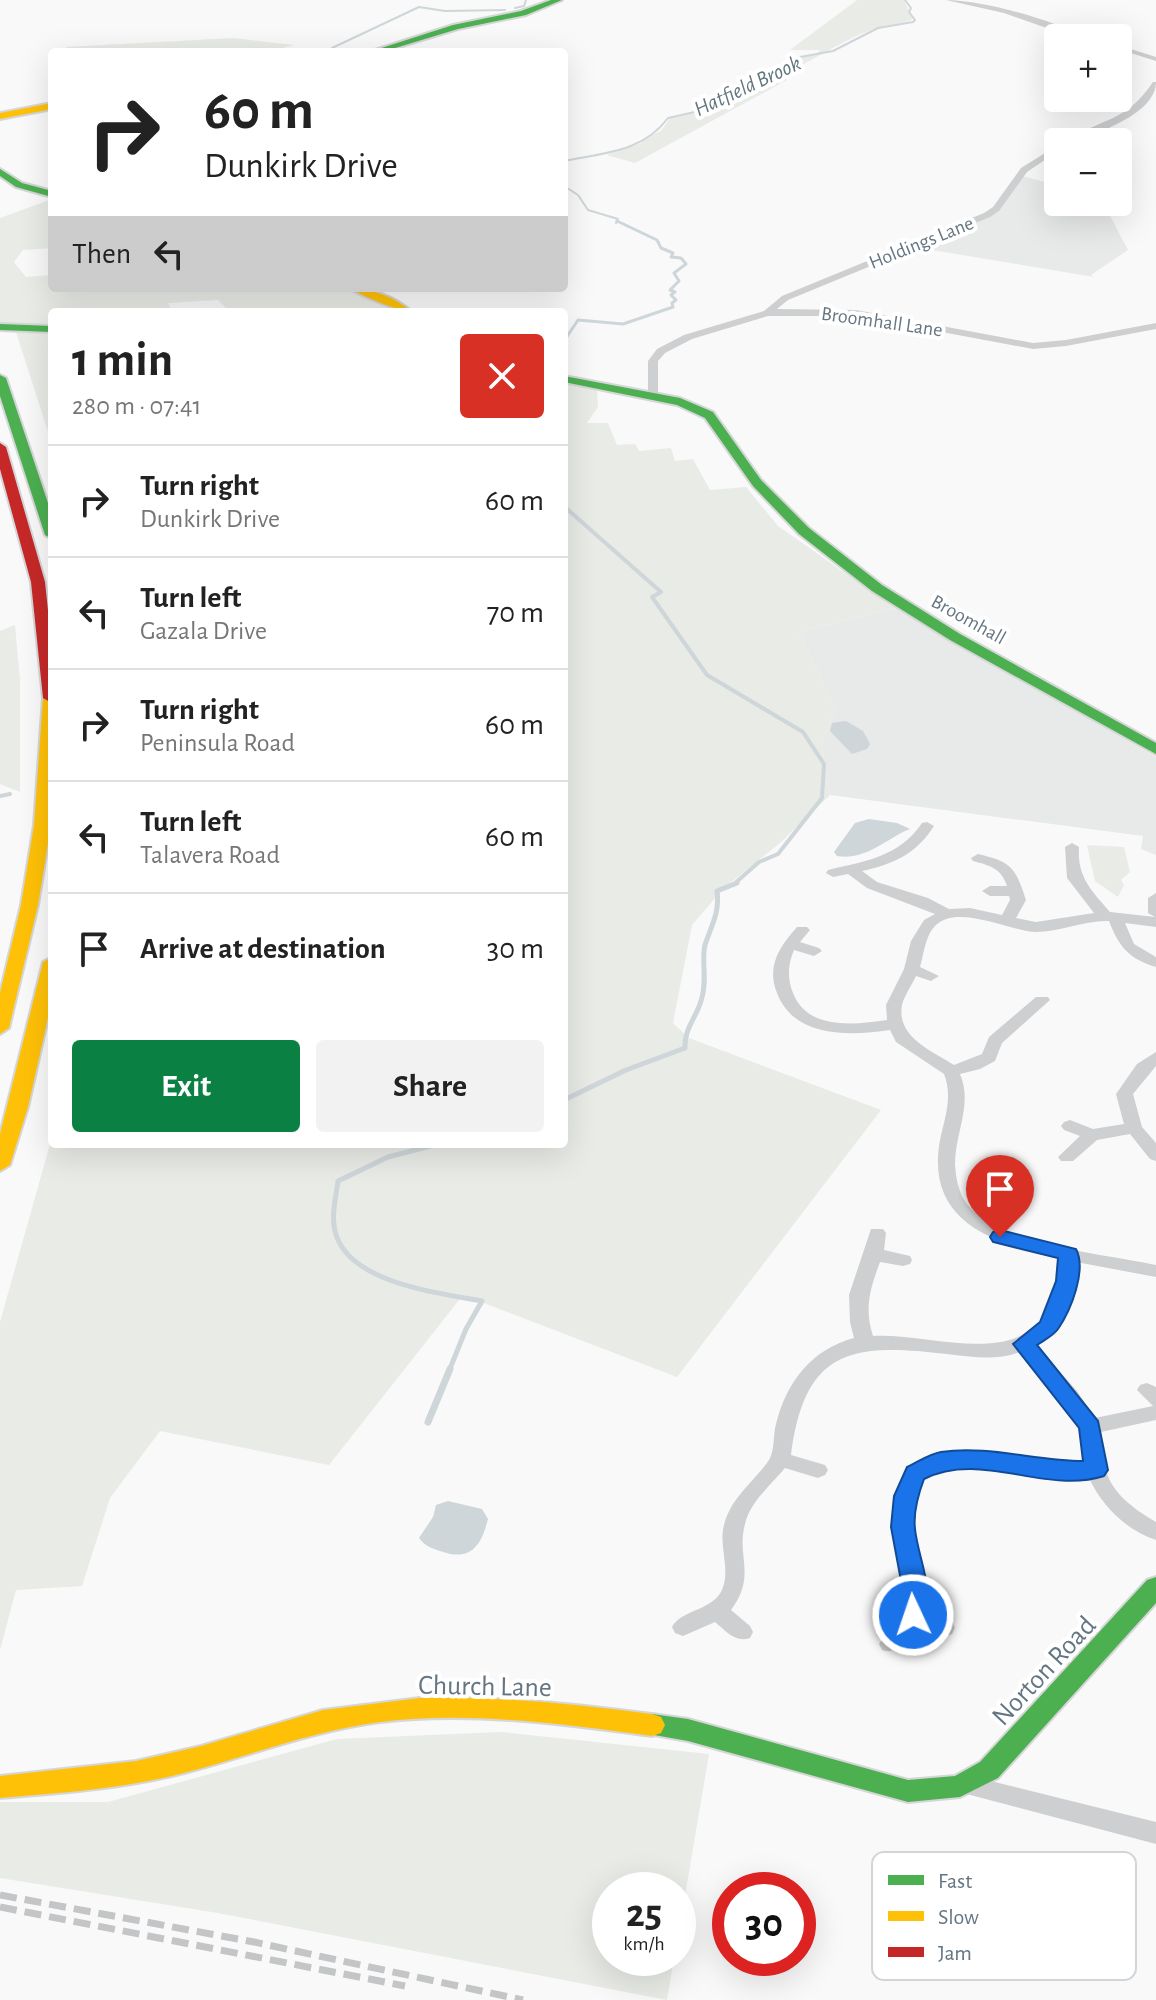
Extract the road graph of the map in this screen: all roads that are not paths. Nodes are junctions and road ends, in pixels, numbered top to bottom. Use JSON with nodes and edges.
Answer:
{"nodes":[{"id":1,"x":558,"y":0,"type":"edge"},
{"id":2,"x":949,"y":0,"type":"edge"},
{"id":3,"x":1044,"y":24,"type":"edge"},
{"id":4,"x":386,"y":48,"type":"edge"},
{"id":5,"x":1132,"y":51,"type":"edge"},
{"id":6,"x":1156,"y":59,"type":"edge"},
{"id":7,"x":1156,"y":84,"type":"edge"},
{"id":8,"x":48,"y":107,"type":"edge"},
{"id":9,"x":0,"y":116,"type":"edge"},
{"id":10,"x":1099,"y":128,"type":"edge"},
{"id":11,"x":1044,"y":156,"type":"edge"},
{"id":12,"x":0,"y":172,"type":"edge"},
{"id":13,"x":48,"y":193,"type":"edge"},
{"id":14,"x":366,"y":292,"type":"edge"},
{"id":15,"x":401,"y":308,"type":"edge"},
{"id":16,"x":767,"y":313,"type":"junction"},
{"id":17,"x":1156,"y":326,"type":"edge"},
{"id":18,"x":0,"y":327,"type":"edge"},
{"id":19,"x":48,"y":329,"type":"edge"},
{"id":20,"x":0,"y":378,"type":"edge"},
{"id":21,"x":568,"y":380,"type":"edge"},
{"id":22,"x":653,"y":397,"type":"junction"},
{"id":23,"x":0,"y":447,"type":"edge"},
{"id":24,"x":48,"y":521,"type":"edge"},
{"id":25,"x":48,"y":684,"type":"edge"},
{"id":26,"x":48,"y":742,"type":"edge"},
{"id":27,"x":1156,"y":749,"type":"edge"},
{"id":28,"x":927,"y":826,"type":"dead end"},
{"id":29,"x":1072,"y":847,"type":"dead end"},
{"id":30,"x":978,"y":858,"type":"dead end"},
{"id":31,"x":851,"y":869,"type":"junction"},
{"id":32,"x":833,"y":873,"type":"dead end"},
{"id":33,"x":990,"y":891,"type":"dead end"},
{"id":34,"x":1015,"y":891,"type":"junction"},
{"id":35,"x":1156,"y":898,"type":"edge"},
{"id":36,"x":946,"y":914,"type":"junction"},
{"id":37,"x":1110,"y":916,"type":"junction"},
{"id":38,"x":1007,"y":921,"type":"junction"},
{"id":39,"x":1154,"y":923,"type":"edge"},
{"id":40,"x":802,"y":930,"type":"dead end"},
{"id":41,"x":790,"y":944,"type":"junction"},
{"id":42,"x":814,"y":951,"type":"dead end"},
{"id":43,"x":1156,"y":962,"type":"edge"},
{"id":44,"x":912,"y":969,"type":"junction"},
{"id":45,"x":931,"y":976,"type":"dead end"},
{"id":46,"x":48,"y":979,"type":"edge"},
{"id":47,"x":1042,"y":1000,"type":"dead end"},
{"id":48,"x":895,"y":1024,"type":"junction"},
{"id":49,"x":0,"y":1028,"type":"edge"},
{"id":50,"x":1156,"y":1057,"type":"edge"},
{"id":51,"x":951,"y":1071,"type":"junction"},
{"id":52,"x":1070,"y":1126,"type":"dead end"},
{"id":53,"x":1134,"y":1128,"type":"junction"},
{"id":54,"x":1092,"y":1135,"type":"junction"},
{"id":55,"x":1156,"y":1155,"type":"edge"},
{"id":56,"x":1067,"y":1157,"type":"dead end"},
{"id":57,"x":0,"y":1165,"type":"edge"},
{"id":58,"x":877,"y":1233,"type":"dead end"},
{"id":59,"x":1069,"y":1254,"type":"junction"},
{"id":60,"x":876,"y":1255,"type":"junction"},
{"id":61,"x":903,"y":1260,"type":"dead end"},
{"id":62,"x":1156,"y":1271,"type":"edge"},
{"id":63,"x":865,"y":1341,"type":"junction"},
{"id":64,"x":1024,"y":1344,"type":"junction"},
{"id":65,"x":1156,"y":1413,"type":"edge"},
{"id":66,"x":1090,"y":1427,"type":"junction"},
{"id":67,"x":780,"y":1459,"type":"junction"},
{"id":68,"x":818,"y":1470,"type":"dead end"},
{"id":69,"x":1096,"y":1470,"type":"junction"},
{"id":70,"x":1156,"y":1532,"type":"edge"},
{"id":71,"x":1156,"y":1587,"type":"edge"},
{"id":72,"x":718,"y":1611,"type":"junction"},
{"id":73,"x":913,"y":1615,"type":"junction"},
{"id":74,"x":683,"y":1627,"type":"dead end"},
{"id":75,"x":944,"y":1628,"type":"dead end"},
{"id":76,"x":742,"y":1632,"type":"dead end"},
{"id":77,"x":890,"y":1644,"type":"dead end"},
{"id":78,"x":967,"y":1785,"type":"junction"},
{"id":79,"x":0,"y":1787,"type":"edge"},
{"id":80,"x":1156,"y":1833,"type":"edge"}],
"edges":[{"from":1,"to":4,"type":"main road"},
{"from":2,"to":3,"type":"street"},
{"from":5,"to":6,"type":"street"},
{"from":7,"to":10,"type":"street"},
{"from":8,"to":9,"type":"main road"},
{"from":11,"to":16,"type":"street","name":"Holdings Lane"},
{"from":12,"to":13,"type":"main road"},
{"from":14,"to":15,"type":"main road"},
{"from":16,"to":17,"type":"street","name":"Broomhall Lane"},
{"from":16,"to":22,"type":"street","name":"Broomhall Lane"},
{"from":18,"to":19,"type":"main road"},
{"from":20,"to":24,"type":"main road"},
{"from":21,"to":22,"type":"main road","name":"Broomhall"},
{"from":22,"to":27,"type":"main road","name":"Broomhall"},
{"from":23,"to":25,"type":"main road"},
{"from":26,"to":49,"type":"main road"},
{"from":28,"to":31,"type":"street"},
{"from":29,"to":37,"type":"street"},
{"from":30,"to":34,"type":"street"},
{"from":31,"to":32,"type":"street"},
{"from":31,"to":36,"type":"street"},
{"from":33,"to":34,"type":"street"},
{"from":34,"to":38,"type":"street"},
{"from":35,"to":39,"type":"street"},
{"from":36,"to":38,"type":"street"},
{"from":36,"to":44,"type":"street"},
{"from":37,"to":38,"type":"street"},
{"from":37,"to":39,"type":"street"},
{"from":37,"to":43,"type":"street"},
{"from":40,"to":41,"type":"street"},
{"from":41,"to":42,"type":"street"},
{"from":41,"to":48,"type":"street"},
{"from":44,"to":45,"type":"street"},
{"from":44,"to":48,"type":"street"},
{"from":46,"to":57,"type":"main road"},
{"from":47,"to":51,"type":"street"},
{"from":48,"to":51,"type":"street"},
{"from":50,"to":53,"type":"street"},
{"from":51,"to":59,"type":"street"},
{"from":52,"to":54,"type":"street"},
{"from":53,"to":54,"type":"street"},
{"from":53,"to":55,"type":"street"},
{"from":54,"to":56,"type":"street"},
{"from":58,"to":60,"type":"street"},
{"from":59,"to":62,"type":"street"},
{"from":59,"to":64,"type":"street"},
{"from":60,"to":61,"type":"street"},
{"from":60,"to":63,"type":"street"},
{"from":63,"to":64,"type":"street"},
{"from":63,"to":67,"type":"street"},
{"from":64,"to":66,"type":"street"},
{"from":65,"to":66,"type":"street"},
{"from":66,"to":69,"type":"street"},
{"from":67,"to":68,"type":"street"},
{"from":67,"to":72,"type":"street"},
{"from":69,"to":70,"type":"street"},
{"from":69,"to":73,"type":"street"},
{"from":71,"to":78,"type":"main road","name":"Norton Road"},
{"from":72,"to":74,"type":"street"},
{"from":72,"to":76,"type":"street"},
{"from":73,"to":75,"type":"street"},
{"from":73,"to":77,"type":"street"},
{"from":78,"to":79,"type":"main road","name":"Church Lane"},
{"from":78,"to":80,"type":"street"}]}
